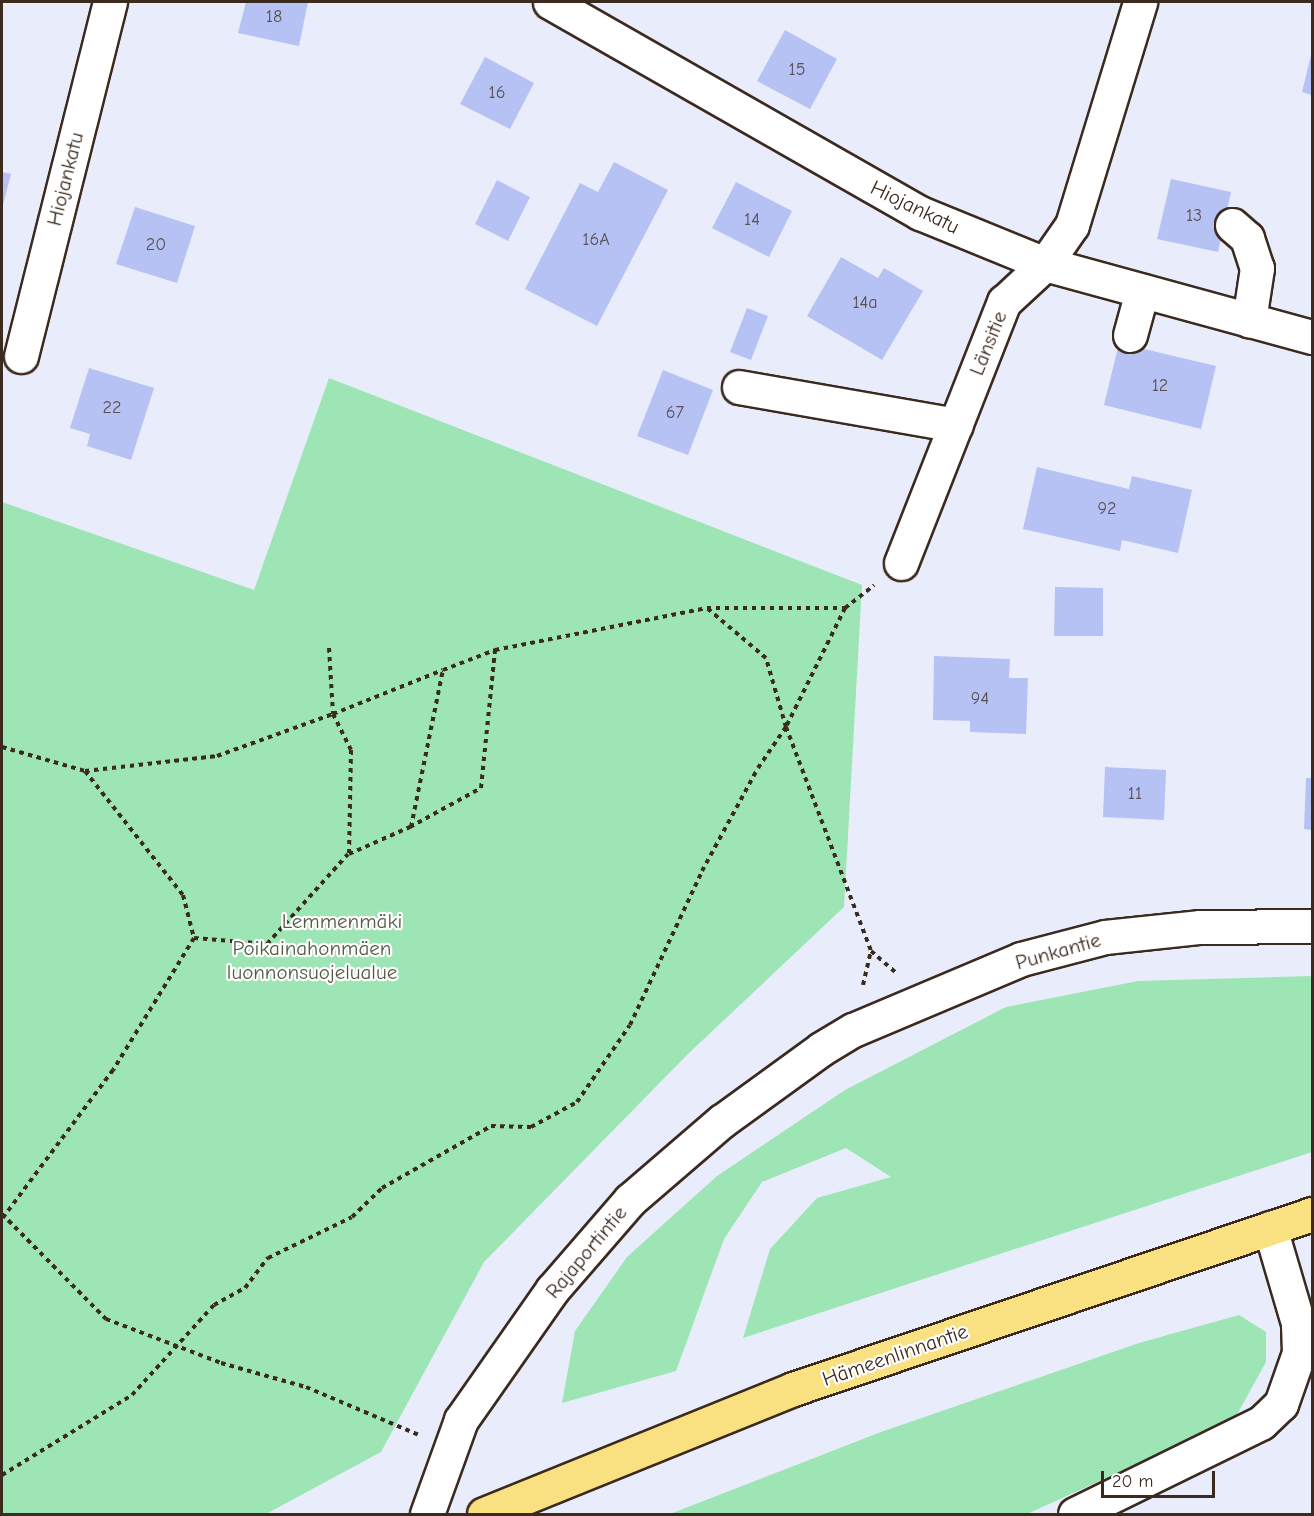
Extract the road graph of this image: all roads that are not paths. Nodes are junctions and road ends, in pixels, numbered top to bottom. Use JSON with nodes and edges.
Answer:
{"nodes":[{"id":1,"x":110,"y":2,"type":"edge"},
{"id":2,"x":550,"y":2,"type":"edge"},
{"id":3,"x":1140,"y":2,"type":"edge"},
{"id":4,"x":1232,"y":225,"type":"dead end"},
{"id":5,"x":1045,"y":264,"type":"junction"},
{"id":6,"x":1143,"y":291,"type":"junction"},
{"id":7,"x":1250,"y":320,"type":"junction"},
{"id":8,"x":1130,"y":335,"type":"dead end"},
{"id":9,"x":1312,"y":337,"type":"edge"},
{"id":10,"x":21,"y":356,"type":"dead end"},
{"id":11,"x":739,"y":387,"type":"dead end"},
{"id":12,"x":956,"y":425,"type":"junction"},
{"id":13,"x":901,"y":563,"type":"road end"},
{"id":14,"x":1312,"y":926,"type":"edge"},
{"id":15,"x":821,"y":1050,"type":"joint"},
{"id":16,"x":1312,"y":1214,"type":"edge"},
{"id":17,"x":1269,"y":1228,"type":"junction"},
{"id":18,"x":486,"y":1514,"type":"edge"},
{"id":19,"x":427,"y":1515,"type":"edge"},
{"id":20,"x":1075,"y":1515,"type":"edge"}],
"edges":[{"from":1,"to":10,"type":"street","name":"Hiojankatu"},
{"from":2,"to":5,"type":"street","name":"Hiojankatu"},
{"from":3,"to":5,"type":"street","name":"Länsitie"},
{"from":4,"to":7,"type":"street"},
{"from":5,"to":6,"type":"street","name":"Hiojankatu"},
{"from":5,"to":12,"type":"street","name":"Länsitie"},
{"from":6,"to":7,"type":"street","name":"Hiojankatu"},
{"from":6,"to":8,"type":"street"},
{"from":7,"to":9,"type":"street","name":"Hiojankatu"},
{"from":11,"to":12,"type":"street"},
{"from":12,"to":13,"type":"street","name":"Länsitie"},
{"from":14,"to":15,"type":"street","name":"Punkantie"},
{"from":15,"to":19,"type":"street","name":"Rajaportintie"},
{"from":16,"to":17,"type":"main road","name":"Hämeenlinnantie"},
{"from":17,"to":18,"type":"main road","name":"Hämeenlinnantie"},
{"from":17,"to":20,"type":"street"}]}
